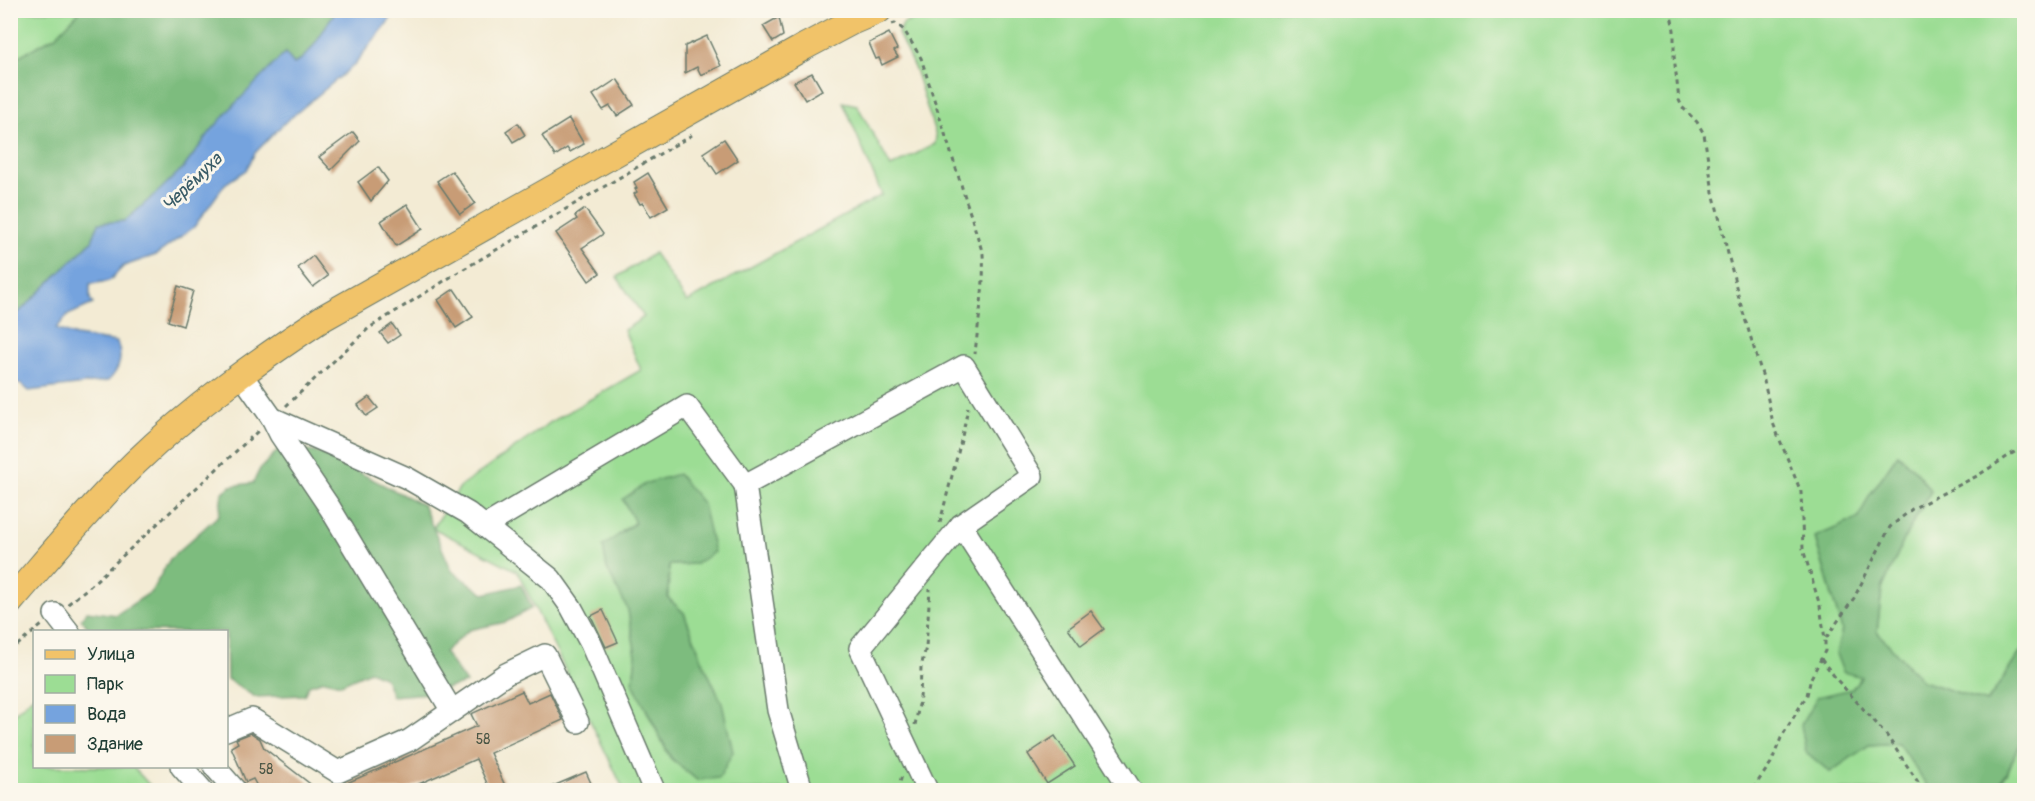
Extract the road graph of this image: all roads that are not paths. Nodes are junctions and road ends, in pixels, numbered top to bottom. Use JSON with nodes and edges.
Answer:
{"nodes":[{"id":1,"x":884,"y":18,"type":"edge"},
{"id":2,"x":241,"y":374,"type":"junction"},
{"id":3,"x":272,"y":418,"type":"junction"},
{"id":4,"x":745,"y":485,"type":"junction"},
{"id":5,"x":961,"y":525,"type":"junction"},
{"id":6,"x":485,"y":526,"type":"junction"},
{"id":7,"x":10,"y":602,"type":"edge"},
{"id":8,"x":55,"y":614,"type":"road end"},
{"id":9,"x":67,"y":630,"type":"edge"},
{"id":10,"x":452,"y":711,"type":"junction"},
{"id":11,"x":578,"y":722,"type":"dead end"},
{"id":12,"x":228,"y":729,"type":"edge"},
{"id":13,"x":183,"y":768,"type":"edge"},
{"id":14,"x":216,"y":768,"type":"edge"},
{"id":15,"x":202,"y":790,"type":"edge"},
{"id":16,"x":235,"y":790,"type":"edge"},
{"id":17,"x":654,"y":790,"type":"edge"},
{"id":18,"x":802,"y":790,"type":"edge"},
{"id":19,"x":927,"y":790,"type":"edge"},
{"id":20,"x":1131,"y":790,"type":"edge"}],
"edges":[{"from":1,"to":2,"type":"main road"},
{"from":2,"to":3,"type":"lane"},
{"from":2,"to":7,"type":"main road"},
{"from":3,"to":6,"type":"lane"},
{"from":3,"to":10,"type":"lane"},
{"from":4,"to":5,"type":"lane"},
{"from":4,"to":6,"type":"lane"},
{"from":4,"to":18,"type":"lane"},
{"from":5,"to":19,"type":"lane"},
{"from":5,"to":20,"type":"lane"},
{"from":6,"to":17,"type":"lane"},
{"from":8,"to":9,"type":"lane"},
{"from":10,"to":11,"type":"lane"},
{"from":10,"to":12,"type":"lane"},
{"from":13,"to":15,"type":"lane"},
{"from":14,"to":16,"type":"lane"}]}
